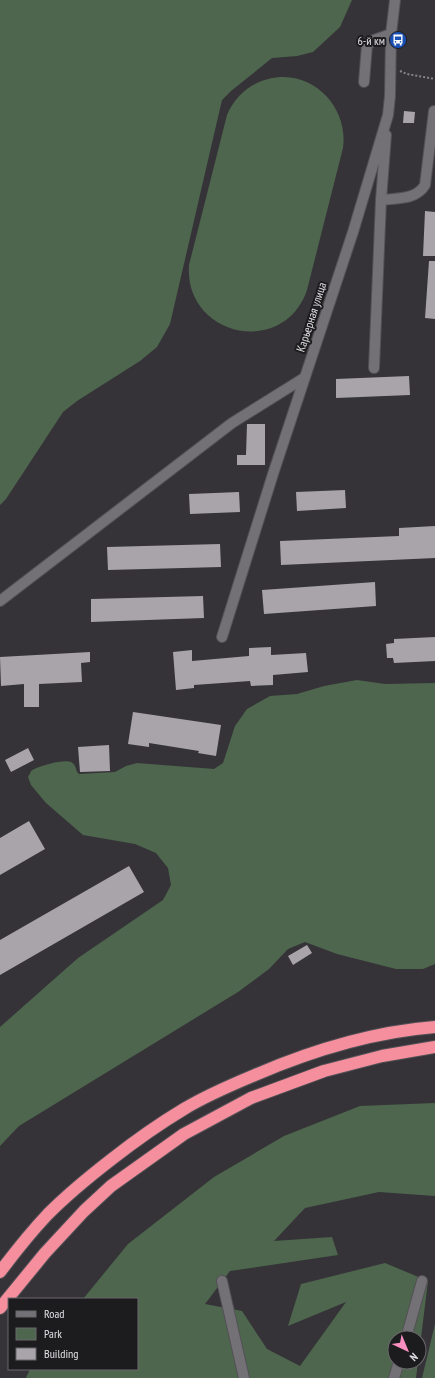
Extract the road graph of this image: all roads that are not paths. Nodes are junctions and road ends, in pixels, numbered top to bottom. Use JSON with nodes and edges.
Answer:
{"nodes":[{"id":1,"x":394,"y":0,"type":"edge"},
{"id":2,"x":391,"y":34,"type":"junction"},
{"id":3,"x":364,"y":82,"type":"dead end"},
{"id":4,"x":434,"y":111,"type":"dead end"},
{"id":5,"x":388,"y":115,"type":"junction"},
{"id":6,"x":381,"y":200,"type":"junction"},
{"id":7,"x":374,"y":368,"type":"dead end"},
{"id":8,"x":304,"y":378,"type":"junction"},
{"id":9,"x":0,"y":601,"type":"edge"},
{"id":10,"x":222,"y":637,"type":"dead end"},
{"id":11,"x":435,"y":1027,"type":"edge"},
{"id":12,"x":435,"y":1047,"type":"edge"},
{"id":13,"x":0,"y":1272,"type":"edge"},
{"id":14,"x":222,"y":1281,"type":"dead end"},
{"id":15,"x":422,"y":1281,"type":"dead end"},
{"id":16,"x":8,"y":1298,"type":"edge"},
{"id":17,"x":8,"y":1298,"type":"edge"},
{"id":18,"x":0,"y":1308,"type":"edge"},
{"id":19,"x":408,"y":1330,"type":"edge"},
{"id":20,"x":244,"y":1378,"type":"edge"}],
"edges":[{"from":1,"to":2,"type":"street","name":"Карьерная улица"},
{"from":2,"to":3,"type":"street"},
{"from":2,"to":5,"type":"street","name":"Карьерная улица"},
{"from":4,"to":6,"type":"street"},
{"from":5,"to":6,"type":"street"},
{"from":5,"to":8,"type":"street","name":"Карьерная улица"},
{"from":6,"to":7,"type":"street"},
{"from":8,"to":9,"type":"street"},
{"from":8,"to":10,"type":"street","name":"Карьерная улица"},
{"from":11,"to":13,"type":"highway"},
{"from":12,"to":17,"type":"highway"},
{"from":14,"to":20,"type":"street"},
{"from":15,"to":19,"type":"street"},
{"from":16,"to":18,"type":"highway"}]}
